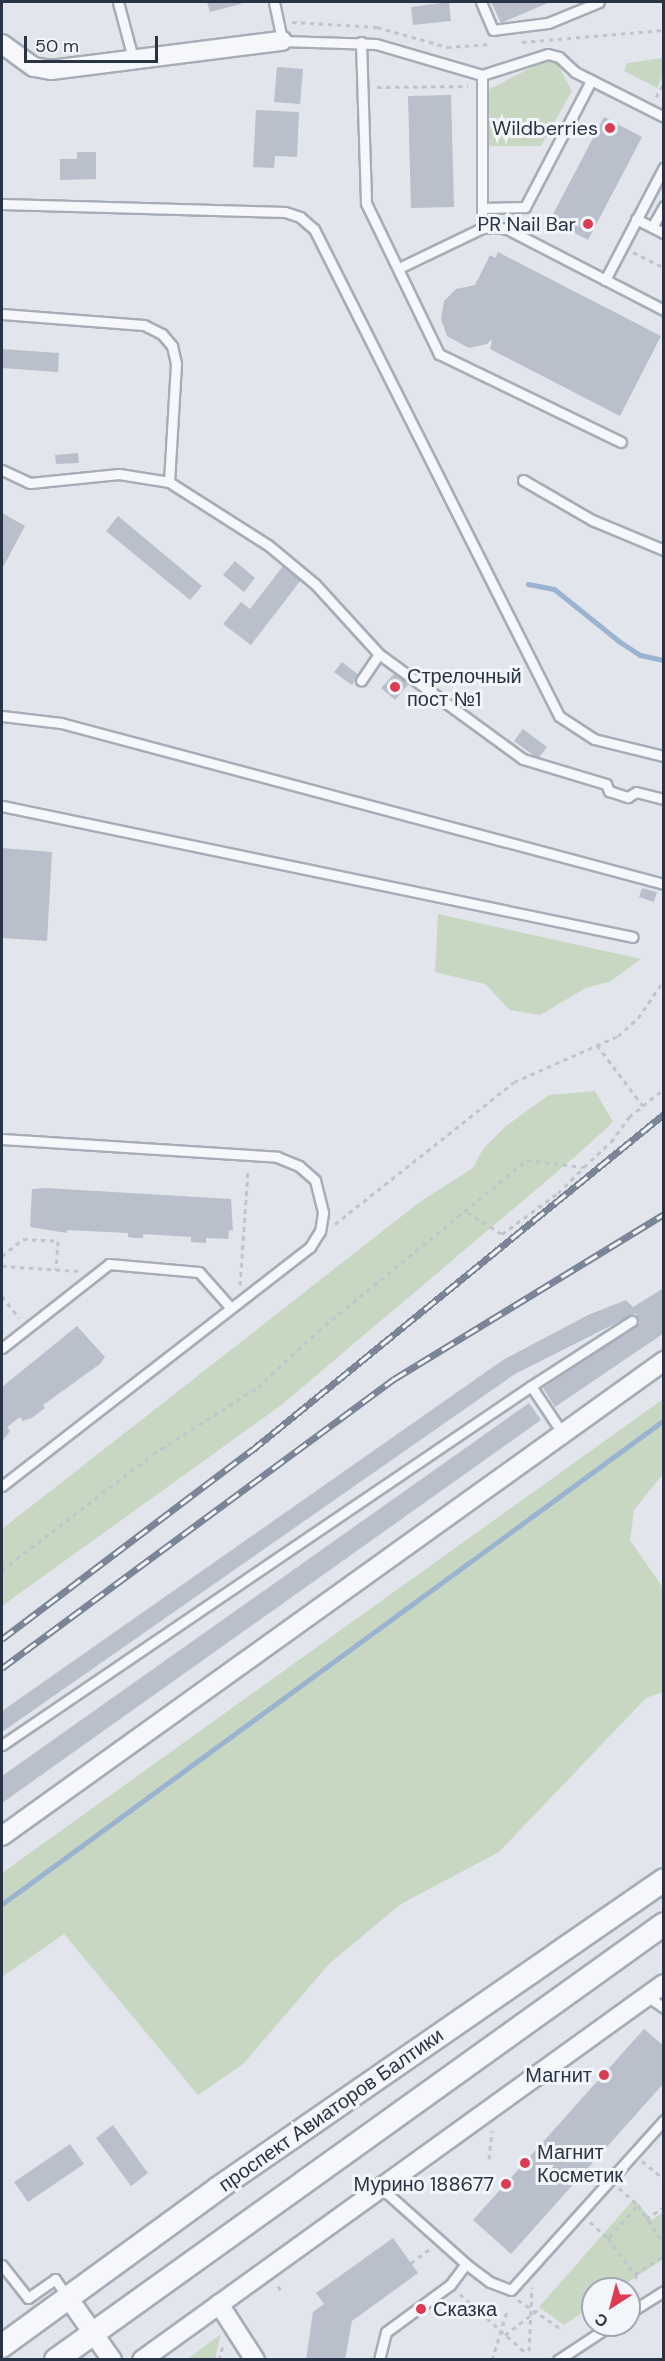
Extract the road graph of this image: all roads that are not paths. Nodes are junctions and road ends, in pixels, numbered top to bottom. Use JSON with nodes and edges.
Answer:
{"nodes":[{"id":1,"x":118,"y":2,"type":"edge"},
{"id":2,"x":274,"y":2,"type":"edge"},
{"id":3,"x":481,"y":2,"type":"edge"},
{"id":4,"x":599,"y":2,"type":"edge"},
{"id":5,"x":282,"y":41,"type":"junction"},
{"id":6,"x":361,"y":42,"type":"junction"},
{"id":7,"x":2,"y":44,"type":"edge"},
{"id":8,"x":134,"y":62,"type":"junction"},
{"id":9,"x":482,"y":75,"type":"junction"},
{"id":10,"x":591,"y":81,"type":"junction"},
{"id":11,"x":663,"y":117,"type":"edge"},
{"id":12,"x":663,"y":167,"type":"edge"},
{"id":13,"x":2,"y":204,"type":"edge"},
{"id":14,"x":663,"y":206,"type":"edge"},
{"id":15,"x":482,"y":208,"type":"junction"},
{"id":16,"x":636,"y":219,"type":"junction"},
{"id":17,"x":652,"y":227,"type":"junction"},
{"id":18,"x":482,"y":228,"type":"junction"},
{"id":19,"x":663,"y":233,"type":"edge"},
{"id":20,"x":399,"y":268,"type":"junction"},
{"id":21,"x":605,"y":280,"type":"junction"},
{"id":22,"x":663,"y":310,"type":"edge"},
{"id":23,"x":2,"y":314,"type":"edge"},
{"id":24,"x":621,"y":442,"type":"dead end"},
{"id":25,"x":2,"y":470,"type":"edge"},
{"id":26,"x":523,"y":480,"type":"dead end"},
{"id":27,"x":169,"y":482,"type":"junction"},
{"id":28,"x":663,"y":550,"type":"edge"},
{"id":29,"x":379,"y":654,"type":"junction"},
{"id":30,"x":361,"y":681,"type":"dead end"},
{"id":31,"x":2,"y":716,"type":"edge"},
{"id":32,"x":663,"y":756,"type":"edge"},
{"id":33,"x":663,"y":799,"type":"edge"},
{"id":34,"x":2,"y":806,"type":"edge"},
{"id":35,"x":663,"y":884,"type":"edge"},
{"id":36,"x":633,"y":937,"type":"dead end"},
{"id":37,"x":2,"y":1139,"type":"edge"},
{"id":38,"x":231,"y":1308,"type":"junction"},
{"id":39,"x":632,"y":1322,"type":"dead end"},
{"id":40,"x":2,"y":1348,"type":"edge"},
{"id":41,"x":663,"y":1362,"type":"edge"},
{"id":42,"x":531,"y":1386,"type":"junction"},
{"id":43,"x":563,"y":1434,"type":"junction"},
{"id":44,"x":2,"y":1486,"type":"edge"},
{"id":45,"x":2,"y":1745,"type":"edge"},
{"id":46,"x":2,"y":1836,"type":"edge"},
{"id":47,"x":663,"y":1880,"type":"edge"},
{"id":48,"x":663,"y":1924,"type":"edge"},
{"id":49,"x":663,"y":1984,"type":"edge"},
{"id":50,"x":647,"y":1996,"type":"junction"},
{"id":51,"x":663,"y":2008,"type":"edge"},
{"id":52,"x":663,"y":2120,"type":"edge"},
{"id":53,"x":380,"y":2187,"type":"junction"},
{"id":54,"x":466,"y":2264,"type":"junction"},
{"id":55,"x":2,"y":2265,"type":"edge"},
{"id":56,"x":663,"y":2291,"type":"edge"},
{"id":57,"x":69,"y":2299,"type":"junction"},
{"id":58,"x":219,"y":2304,"type":"junction"},
{"id":59,"x":641,"y":2305,"type":"edge"},
{"id":60,"x":94,"y":2333,"type":"junction"},
{"id":61,"x":593,"y":2337,"type":"edge"},
{"id":62,"x":2,"y":2346,"type":"edge"},
{"id":63,"x":56,"y":2360,"type":"edge"},
{"id":64,"x":112,"y":2360,"type":"edge"},
{"id":65,"x":142,"y":2360,"type":"edge"},
{"id":66,"x":255,"y":2360,"type":"edge"},
{"id":67,"x":379,"y":2360,"type":"edge"},
{"id":68,"x":558,"y":2360,"type":"edge"}],
"edges":[{"from":1,"to":8,"type":"lane"},
{"from":2,"to":5,"type":"lane"},
{"from":3,"to":4,"type":"lane"},
{"from":5,"to":6,"type":"lane"},
{"from":5,"to":8,"type":"street"},
{"from":6,"to":9,"type":"lane"},
{"from":6,"to":20,"type":"lane"},
{"from":7,"to":8,"type":"street"},
{"from":9,"to":10,"type":"lane"},
{"from":9,"to":15,"type":"lane"},
{"from":10,"to":11,"type":"lane"},
{"from":10,"to":15,"type":"lane"},
{"from":12,"to":16,"type":"lane"},
{"from":13,"to":32,"type":"lane"},
{"from":14,"to":17,"type":"lane"},
{"from":15,"to":18,"type":"lane"},
{"from":16,"to":17,"type":"lane"},
{"from":16,"to":21,"type":"lane"},
{"from":17,"to":19,"type":"lane"},
{"from":18,"to":20,"type":"lane"},
{"from":18,"to":21,"type":"lane"},
{"from":20,"to":24,"type":"lane"},
{"from":21,"to":22,"type":"lane"},
{"from":23,"to":27,"type":"lane"},
{"from":25,"to":27,"type":"lane"},
{"from":26,"to":28,"type":"lane"},
{"from":27,"to":29,"type":"lane"},
{"from":29,"to":30,"type":"lane"},
{"from":29,"to":33,"type":"lane"},
{"from":31,"to":35,"type":"lane"},
{"from":34,"to":36,"type":"lane"},
{"from":37,"to":38,"type":"lane"},
{"from":38,"to":40,"type":"lane"},
{"from":38,"to":44,"type":"lane"},
{"from":39,"to":42,"type":"lane"},
{"from":41,"to":43,"type":"street"},
{"from":42,"to":43,"type":"lane"},
{"from":42,"to":45,"type":"lane"},
{"from":43,"to":46,"type":"street"},
{"from":47,"to":57,"type":"street","name":"проспект Авиаторов Балтики"},
{"from":48,"to":60,"type":"street"},
{"from":49,"to":50,"type":"street"},
{"from":50,"to":51,"type":"lane"},
{"from":50,"to":53,"type":"street"},
{"from":52,"to":54,"type":"lane"},
{"from":53,"to":54,"type":"lane"},
{"from":53,"to":58,"type":"street"},
{"from":54,"to":67,"type":"lane"},
{"from":55,"to":57,"type":"lane"},
{"from":56,"to":59,"type":"lane"},
{"from":57,"to":60,"type":"street"},
{"from":57,"to":62,"type":"street","name":"проспект Авиаторов Балтики"},
{"from":58,"to":65,"type":"street"},
{"from":58,"to":66,"type":"street"},
{"from":60,"to":63,"type":"street"},
{"from":60,"to":64,"type":"street"},
{"from":61,"to":68,"type":"lane"}]}
